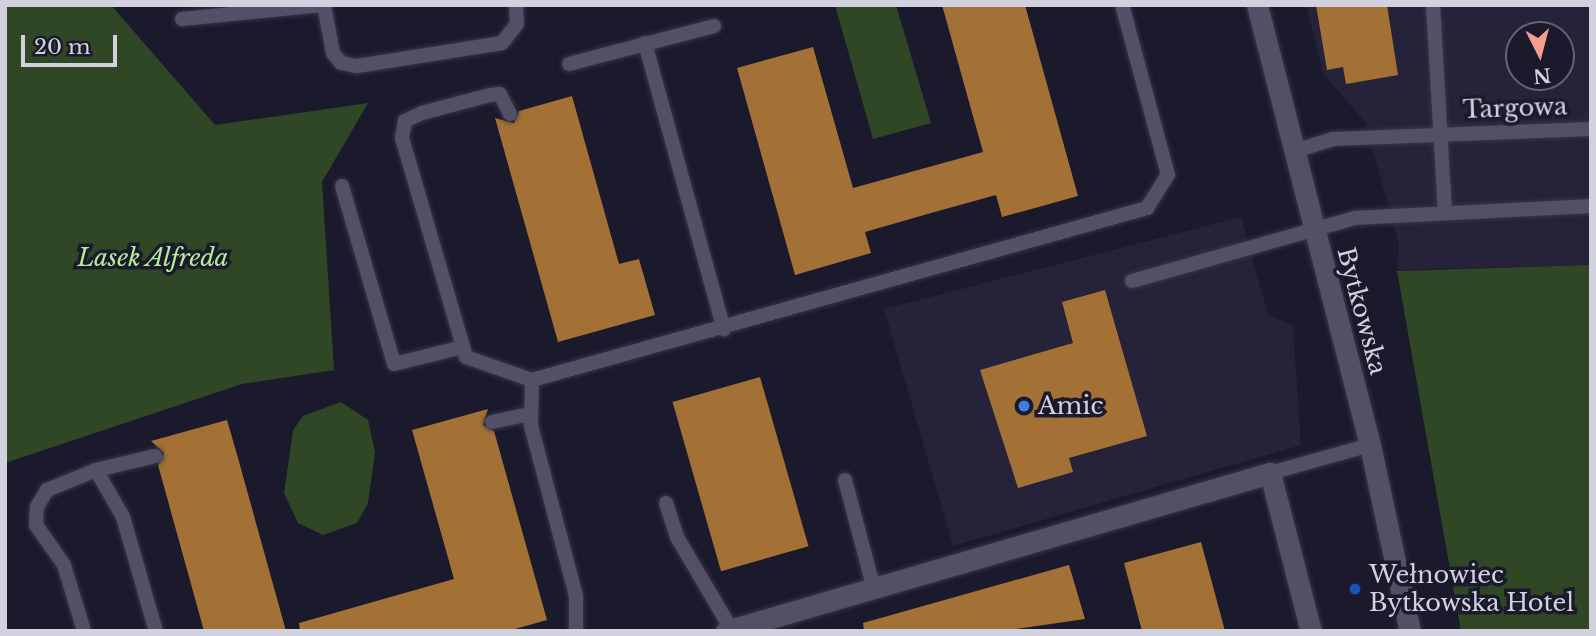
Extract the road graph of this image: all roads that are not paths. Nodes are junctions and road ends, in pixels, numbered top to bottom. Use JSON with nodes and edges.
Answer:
{"nodes":[{"id":1,"x":323,"y":5,"type":"edge"},
{"id":2,"x":516,"y":5,"type":"edge"},
{"id":3,"x":1122,"y":5,"type":"edge"},
{"id":4,"x":1257,"y":5,"type":"edge"},
{"id":5,"x":1433,"y":5,"type":"edge"},
{"id":6,"x":182,"y":19,"type":"dead end"},
{"id":7,"x":714,"y":26,"type":"dead end"},
{"id":8,"x":645,"y":43,"type":"junction"},
{"id":9,"x":569,"y":64,"type":"dead end"},
{"id":10,"x":510,"y":114,"type":"dead end"},
{"id":11,"x":1591,"y":129,"type":"edge"},
{"id":12,"x":1441,"y":134,"type":"junction"},
{"id":13,"x":1292,"y":152,"type":"junction"},
{"id":14,"x":342,"y":186,"type":"dead end"},
{"id":15,"x":1591,"y":206,"type":"edge"},
{"id":16,"x":1446,"y":211,"type":"junction"},
{"id":17,"x":1314,"y":229,"type":"junction"},
{"id":18,"x":1132,"y":281,"type":"dead end"},
{"id":19,"x":724,"y":329,"type":"junction"},
{"id":20,"x":463,"y":347,"type":"junction"},
{"id":21,"x":532,"y":380,"type":"junction"},
{"id":22,"x":529,"y":414,"type":"junction"},
{"id":23,"x":492,"y":422,"type":"dead end"},
{"id":24,"x":1370,"y":445,"type":"junction"},
{"id":25,"x":155,"y":456,"type":"dead end"},
{"id":26,"x":96,"y":470,"type":"junction"},
{"id":27,"x":1270,"y":473,"type":"junction"},
{"id":28,"x":845,"y":480,"type":"dead end"},
{"id":29,"x":666,"y":503,"type":"dead end"},
{"id":30,"x":873,"y":585,"type":"junction"},
{"id":31,"x":728,"y":629,"type":"edge"},
{"id":32,"x":84,"y":631,"type":"edge"},
{"id":33,"x":156,"y":631,"type":"edge"},
{"id":34,"x":576,"y":631,"type":"edge"},
{"id":35,"x":1311,"y":631,"type":"edge"},
{"id":36,"x":1410,"y":631,"type":"edge"}],
"edges":[{"from":1,"to":2,"type":"lane"},
{"from":1,"to":6,"type":"lane"},
{"from":3,"to":19,"type":"lane"},
{"from":4,"to":13,"type":"street","name":"Bytkowska"},
{"from":5,"to":12,"type":"lane","name":"Targowa"},
{"from":7,"to":8,"type":"lane"},
{"from":8,"to":9,"type":"lane"},
{"from":8,"to":19,"type":"lane"},
{"from":10,"to":20,"type":"lane"},
{"from":11,"to":12,"type":"lane","name":"Targowa"},
{"from":12,"to":13,"type":"lane","name":"Targowa"},
{"from":12,"to":16,"type":"lane"},
{"from":13,"to":17,"type":"street","name":"Bytkowska"},
{"from":14,"to":20,"type":"lane"},
{"from":15,"to":16,"type":"lane"},
{"from":16,"to":17,"type":"lane"},
{"from":17,"to":18,"type":"lane"},
{"from":17,"to":24,"type":"street","name":"Bytkowska"},
{"from":19,"to":21,"type":"lane"},
{"from":20,"to":21,"type":"lane"},
{"from":21,"to":22,"type":"lane"},
{"from":22,"to":23,"type":"lane"},
{"from":22,"to":34,"type":"lane"},
{"from":24,"to":27,"type":"lane"},
{"from":24,"to":36,"type":"street","name":"Bytkowska"},
{"from":25,"to":26,"type":"lane"},
{"from":26,"to":32,"type":"lane"},
{"from":26,"to":33,"type":"lane"},
{"from":27,"to":30,"type":"street"},
{"from":27,"to":35,"type":"street"},
{"from":28,"to":30,"type":"lane"},
{"from":29,"to":31,"type":"lane"},
{"from":30,"to":31,"type":"street"}]}
